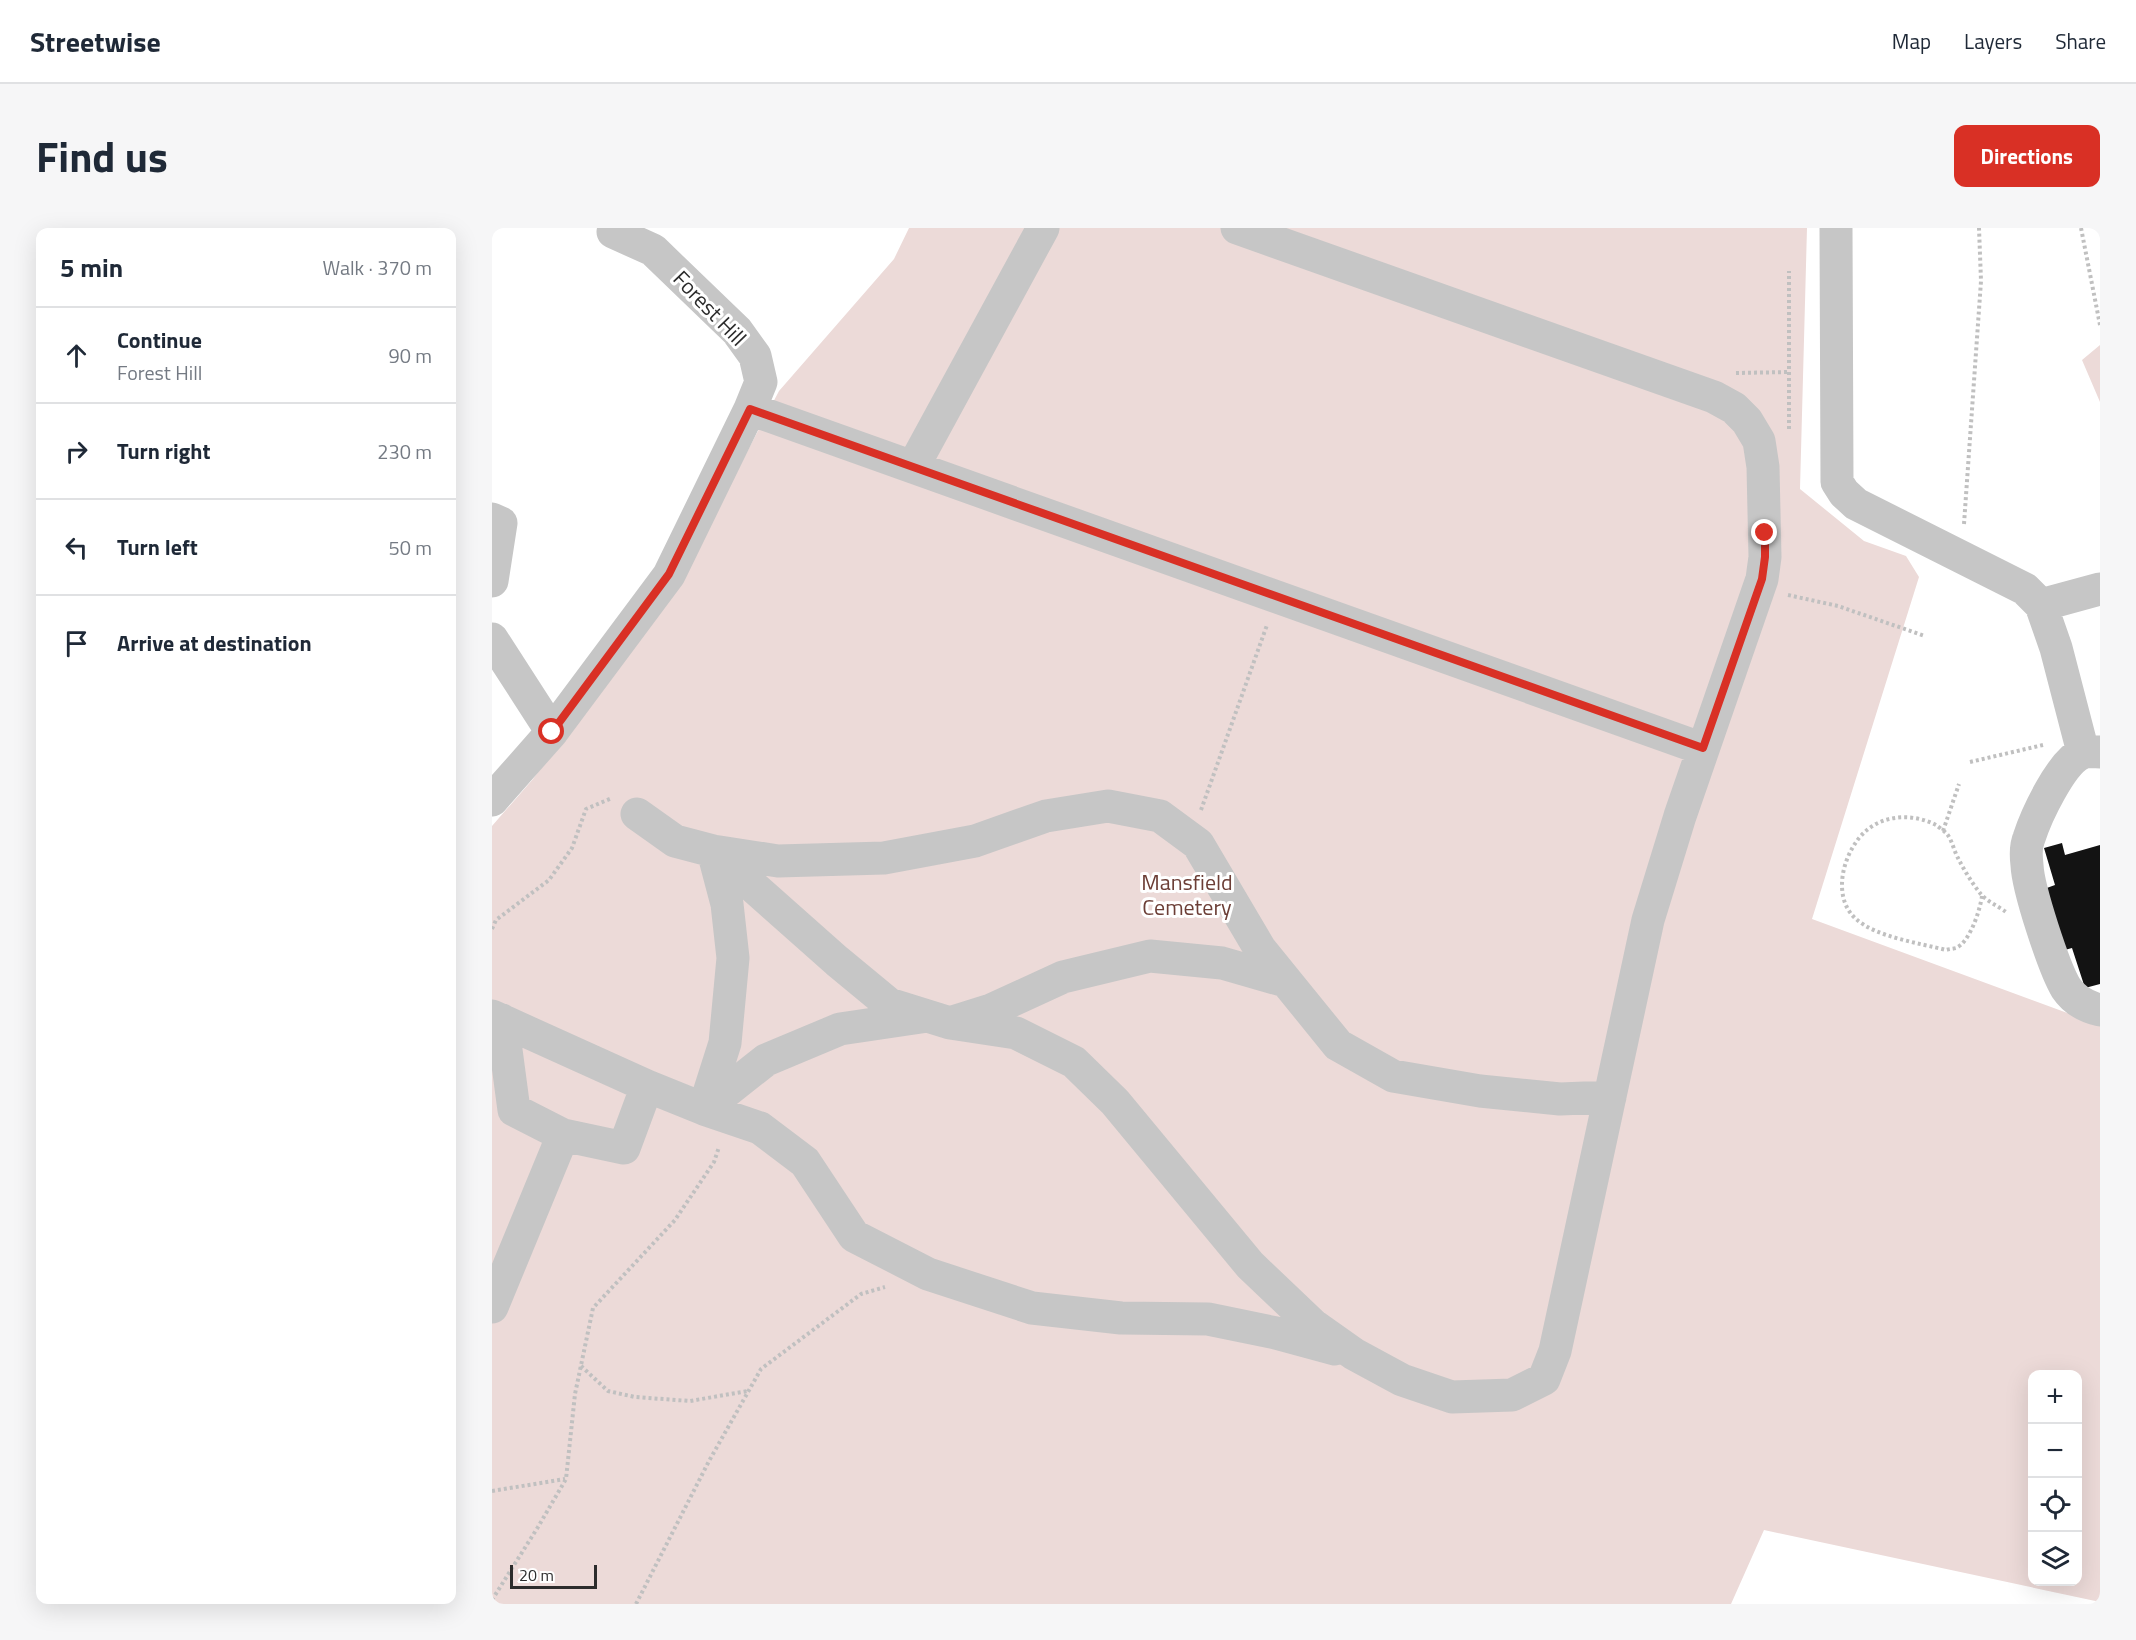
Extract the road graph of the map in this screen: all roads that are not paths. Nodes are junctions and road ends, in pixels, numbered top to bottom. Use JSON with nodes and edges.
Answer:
{"nodes":[{"id":1,"x":1043,"y":228,"type":"edge"},
{"id":2,"x":1237,"y":228,"type":"edge"},
{"id":3,"x":1836,"y":228,"type":"edge"},
{"id":4,"x":613,"y":232,"type":"dead end"},
{"id":5,"x":1290,"y":237,"type":"edge"},
{"id":6,"x":750,"y":409,"type":"junction"},
{"id":7,"x":913,"y":467,"type":"junction"},
{"id":8,"x":492,"y":519,"type":"edge"},
{"id":9,"x":492,"y":581,"type":"edge"},
{"id":10,"x":2100,"y":589,"type":"edge"},
{"id":11,"x":2041,"y":604,"type":"junction"},
{"id":12,"x":492,"y":639,"type":"edge"},
{"id":13,"x":552,"y":732,"type":"junction"},
{"id":14,"x":2087,"y":747,"type":"edge"},
{"id":15,"x":1703,"y":748,"type":"junction"},
{"id":16,"x":492,"y":800,"type":"edge"},
{"id":17,"x":637,"y":814,"type":"road end"},
{"id":18,"x":713,"y":851,"type":"junction"},
{"id":19,"x":1285,"y":981,"type":"junction"},
{"id":20,"x":2100,"y":1010,"type":"edge"},
{"id":21,"x":497,"y":1018,"type":"edge"},
{"id":22,"x":940,"y":1020,"type":"junction"},
{"id":23,"x":647,"y":1086,"type":"junction"},
{"id":24,"x":1610,"y":1097,"type":"junction"},
{"id":25,"x":716,"y":1113,"type":"junction"},
{"id":26,"x":563,"y":1135,"type":"junction"},
{"id":27,"x":492,"y":1307,"type":"edge"},
{"id":28,"x":1354,"y":1354,"type":"junction"}],
"edges":[{"from":1,"to":7,"type":"street"},
{"from":2,"to":5,"type":"street"},
{"from":3,"to":11,"type":"street"},
{"from":4,"to":6,"type":"street","name":"Forest Hill"},
{"from":5,"to":15,"type":"street"},
{"from":6,"to":7,"type":"street"},
{"from":6,"to":13,"type":"street","name":"Forest Hill"},
{"from":7,"to":15,"type":"street"},
{"from":8,"to":9,"type":"street"},
{"from":10,"to":11,"type":"street"},
{"from":11,"to":14,"type":"street"},
{"from":12,"to":13,"type":"street"},
{"from":13,"to":16,"type":"street","name":"Forest Hill"},
{"from":14,"to":20,"type":"street"},
{"from":15,"to":24,"type":"street"},
{"from":17,"to":18,"type":"street"},
{"from":18,"to":19,"type":"street"},
{"from":18,"to":22,"type":"street"},
{"from":18,"to":25,"type":"street"},
{"from":19,"to":22,"type":"street"},
{"from":19,"to":24,"type":"street"},
{"from":21,"to":23,"type":"street"},
{"from":21,"to":26,"type":"street"},
{"from":22,"to":25,"type":"street"},
{"from":22,"to":28,"type":"street"},
{"from":23,"to":25,"type":"street"},
{"from":23,"to":26,"type":"street"},
{"from":24,"to":28,"type":"street"},
{"from":25,"to":28,"type":"street"},
{"from":26,"to":27,"type":"street"}]}
